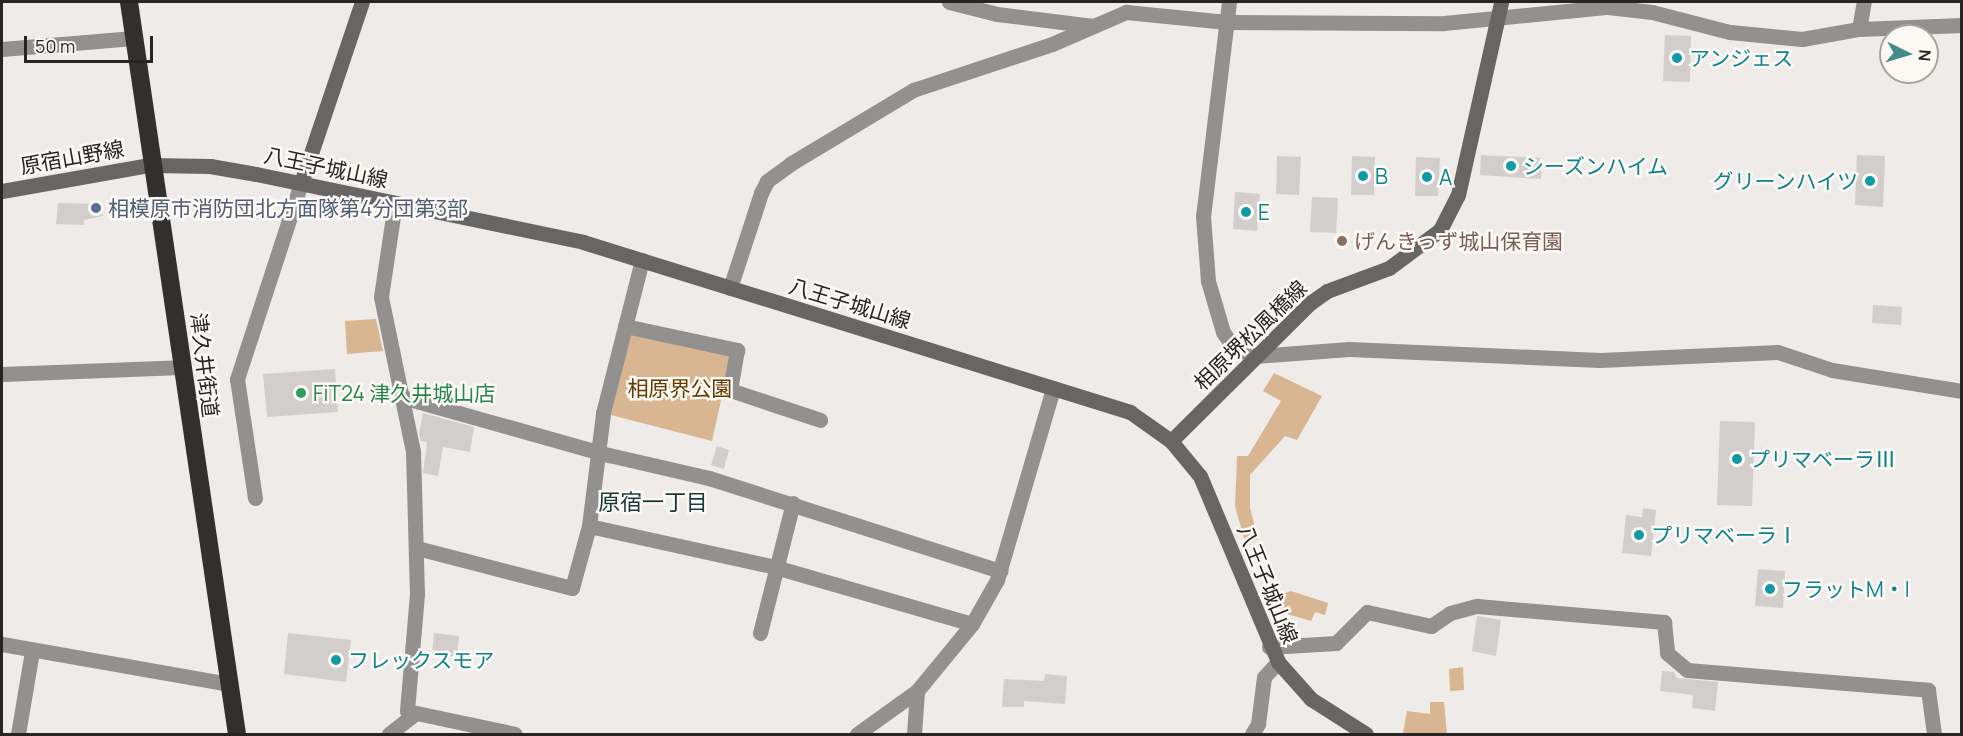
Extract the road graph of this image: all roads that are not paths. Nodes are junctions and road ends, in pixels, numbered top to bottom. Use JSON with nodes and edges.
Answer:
{"nodes":[{"id":1,"x":129,"y":2,"type":"edge"},
{"id":2,"x":362,"y":2,"type":"edge"},
{"id":3,"x":950,"y":2,"type":"edge"},
{"id":4,"x":1229,"y":2,"type":"edge"},
{"id":5,"x":1864,"y":2,"type":"edge"},
{"id":6,"x":1140,"y":6,"type":"edge"},
{"id":7,"x":1499,"y":9,"type":"edge"},
{"id":8,"x":1227,"y":22,"type":"junction"},
{"id":9,"x":1962,"y":25,"type":"edge"},
{"id":10,"x":1093,"y":26,"type":"junction"},
{"id":11,"x":1859,"y":29,"type":"junction"},
{"id":12,"x":134,"y":38,"type":"junction"},
{"id":13,"x":2,"y":49,"type":"edge"},
{"id":14,"x":150,"y":165,"type":"junction"},
{"id":15,"x":301,"y":183,"type":"junction"},
{"id":16,"x":2,"y":191,"type":"edge"},
{"id":17,"x":395,"y":203,"type":"junction"},
{"id":18,"x":642,"y":260,"type":"junction"},
{"id":19,"x":730,"y":288,"type":"junction"},
{"id":20,"x":625,"y":326,"type":"junction"},
{"id":21,"x":1255,"y":356,"type":"junction"},
{"id":22,"x":181,"y":367,"type":"junction"},
{"id":23,"x":2,"y":374,"type":"edge"},
{"id":24,"x":1053,"y":388,"type":"junction"},
{"id":25,"x":1962,"y":391,"type":"edge"},
{"id":26,"x":402,"y":397,"type":"junction"},
{"id":27,"x":819,"y":420,"type":"dead end"},
{"id":28,"x":1171,"y":441,"type":"junction"},
{"id":29,"x":599,"y":450,"type":"junction"},
{"id":30,"x":255,"y":498,"type":"dead end"},
{"id":31,"x":793,"y":503,"type":"junction"},
{"id":32,"x":589,"y":526,"type":"junction"},
{"id":33,"x":417,"y":548,"type":"junction"},
{"id":34,"x":775,"y":567,"type":"junction"},
{"id":35,"x":1001,"y":571,"type":"junction"},
{"id":36,"x":972,"y":624,"type":"junction"},
{"id":37,"x":760,"y":633,"type":"dead end"},
{"id":38,"x":2,"y":644,"type":"edge"},
{"id":39,"x":1269,"y":646,"type":"junction"},
{"id":40,"x":32,"y":651,"type":"junction"},
{"id":41,"x":1278,"y":662,"type":"junction"},
{"id":42,"x":229,"y":684,"type":"junction"},
{"id":43,"x":917,"y":691,"type":"junction"},
{"id":44,"x":413,"y":716,"type":"junction"},
{"id":45,"x":486,"y":732,"type":"edge"},
{"id":46,"x":18,"y":735,"type":"edge"},
{"id":47,"x":237,"y":735,"type":"edge"},
{"id":48,"x":389,"y":735,"type":"edge"},
{"id":49,"x":515,"y":735,"type":"edge"},
{"id":50,"x":857,"y":735,"type":"edge"},
{"id":51,"x":914,"y":735,"type":"edge"},
{"id":52,"x":1252,"y":735,"type":"edge"},
{"id":53,"x":1366,"y":735,"type":"edge"},
{"id":54,"x":1934,"y":735,"type":"edge"}],
"edges":[{"from":1,"to":12,"type":"highway","name":"津久井街道"},
{"from":2,"to":15,"type":"main road"},
{"from":3,"to":10,"type":"street"},
{"from":4,"to":8,"type":"street"},
{"from":5,"to":11,"type":"street"},
{"from":6,"to":8,"type":"street"},
{"from":6,"to":10,"type":"street"},
{"from":7,"to":8,"type":"street"},
{"from":7,"to":11,"type":"street"},
{"from":7,"to":21,"type":"main road","name":"相原堺松風橋線"},
{"from":8,"to":21,"type":"street"},
{"from":9,"to":11,"type":"street"},
{"from":10,"to":19,"type":"street"},
{"from":12,"to":13,"type":"street"},
{"from":12,"to":14,"type":"highway","name":"津久井街道"},
{"from":14,"to":15,"type":"main road","name":"八王子城山線"},
{"from":14,"to":16,"type":"main road","name":"原宿山野線"},
{"from":14,"to":22,"type":"highway","name":"津久井街道"},
{"from":15,"to":17,"type":"main road","name":"八王子城山線"},
{"from":15,"to":30,"type":"street"},
{"from":17,"to":18,"type":"main road","name":"八王子城山線"},
{"from":17,"to":26,"type":"street"},
{"from":18,"to":19,"type":"main road","name":"八王子城山線"},
{"from":18,"to":20,"type":"street"},
{"from":19,"to":24,"type":"main road","name":"八王子城山線"},
{"from":20,"to":27,"type":"street"},
{"from":20,"to":29,"type":"street"},
{"from":21,"to":25,"type":"street"},
{"from":21,"to":28,"type":"main road","name":"相原堺松風橋線"},
{"from":22,"to":23,"type":"street"},
{"from":22,"to":42,"type":"highway","name":"津久井街道"},
{"from":24,"to":28,"type":"main road","name":"八王子城山線"},
{"from":24,"to":35,"type":"street"},
{"from":26,"to":29,"type":"street"},
{"from":26,"to":33,"type":"street"},
{"from":28,"to":39,"type":"main road","name":"八王子城山線"},
{"from":29,"to":31,"type":"street"},
{"from":29,"to":32,"type":"street"},
{"from":31,"to":34,"type":"street"},
{"from":31,"to":35,"type":"street"},
{"from":32,"to":33,"type":"street"},
{"from":32,"to":34,"type":"street"},
{"from":33,"to":44,"type":"street"},
{"from":34,"to":36,"type":"street"},
{"from":34,"to":37,"type":"street"},
{"from":35,"to":36,"type":"street"},
{"from":36,"to":43,"type":"street"},
{"from":38,"to":40,"type":"street"},
{"from":39,"to":41,"type":"main road","name":"八王子城山線"},
{"from":39,"to":54,"type":"street"},
{"from":40,"to":42,"type":"street"},
{"from":40,"to":46,"type":"street"},
{"from":41,"to":52,"type":"street"},
{"from":41,"to":53,"type":"main road","name":"八王子城山線"},
{"from":42,"to":47,"type":"highway","name":"津久井街道"},
{"from":43,"to":50,"type":"street"},
{"from":43,"to":51,"type":"street"},
{"from":44,"to":45,"type":"street"},
{"from":44,"to":48,"type":"street"},
{"from":45,"to":49,"type":"street"}]}
